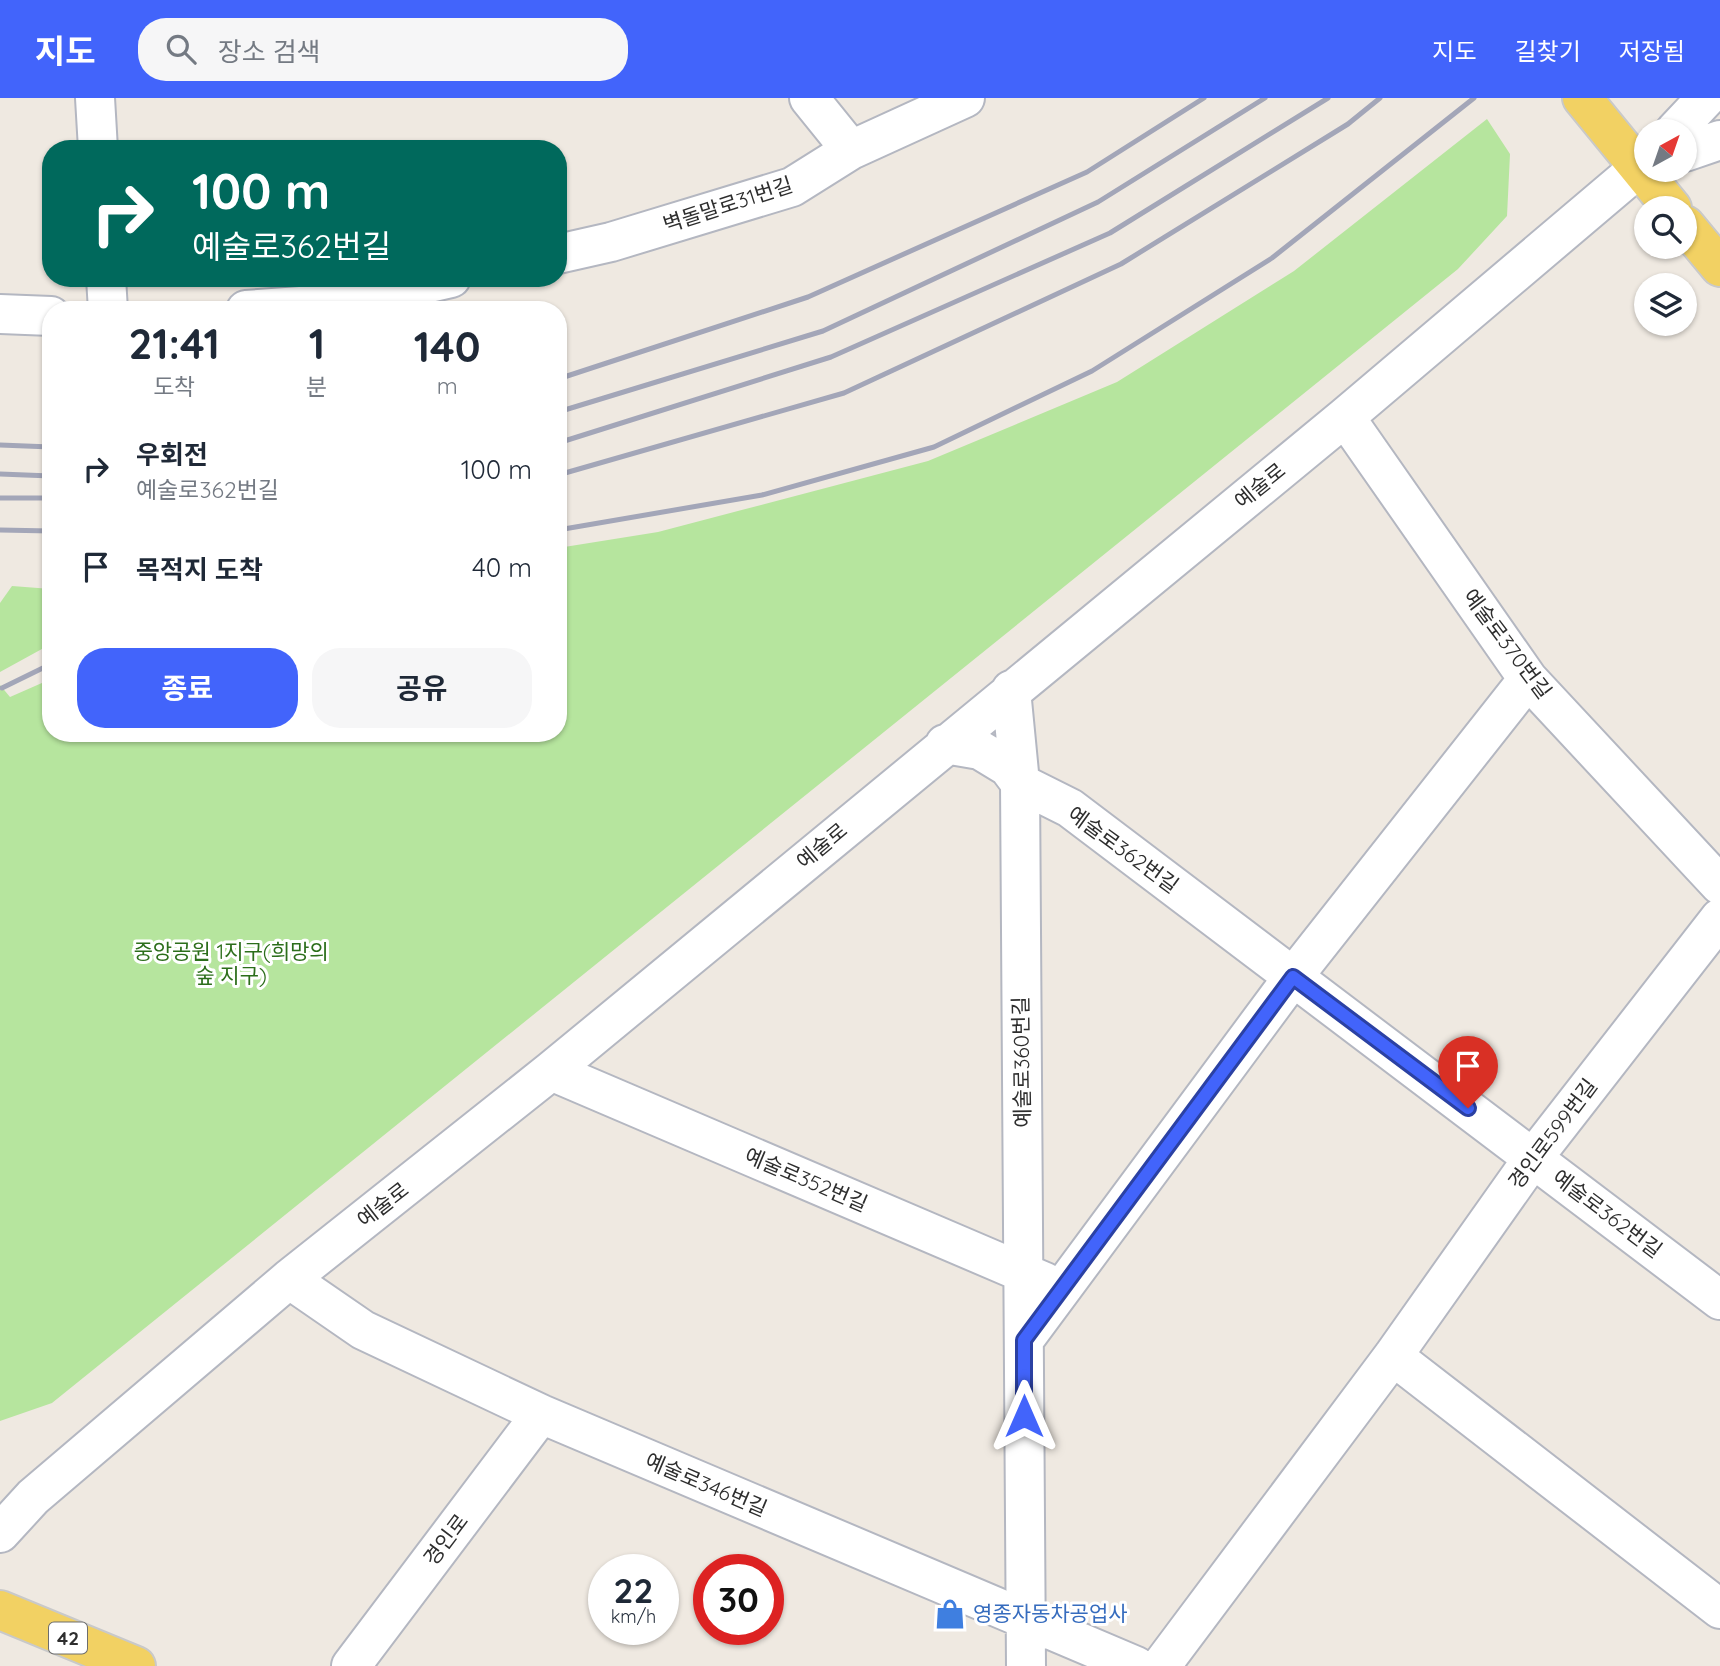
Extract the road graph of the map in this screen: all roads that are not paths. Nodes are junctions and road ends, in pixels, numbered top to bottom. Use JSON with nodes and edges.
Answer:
{"nodes":[{"id":1,"x":95,"y":98,"type":"edge"},
{"id":2,"x":809,"y":98,"type":"edge"},
{"id":3,"x":965,"y":98,"type":"edge"},
{"id":4,"x":1582,"y":98,"type":"edge"},
{"id":5,"x":1706,"y":98,"type":"edge"},
{"id":6,"x":1686,"y":119,"type":"edge"},
{"id":7,"x":97,"y":140,"type":"edge"},
{"id":8,"x":1720,"y":140,"type":"edge"},
{"id":9,"x":1698,"y":148,"type":"edge"},
{"id":10,"x":851,"y":150,"type":"junction"},
{"id":11,"x":1634,"y":154,"type":"edge"},
{"id":12,"x":1634,"y":173,"type":"edge"},
{"id":13,"x":1697,"y":239,"type":"edge"},
{"id":14,"x":567,"y":252,"type":"edge"},
{"id":15,"x":1720,"y":267,"type":"edge"},
{"id":16,"x":412,"y":287,"type":"edge"},
{"id":17,"x":351,"y":301,"type":"edge"},
{"id":18,"x":0,"y":314,"type":"edge"},
{"id":19,"x":42,"y":316,"type":"edge"},
{"id":20,"x":1345,"y":417,"type":"junction"},
{"id":21,"x":1528,"y":679,"type":"junction"},
{"id":22,"x":1011,"y":690,"type":"junction"},
{"id":23,"x":945,"y":744,"type":"junction"},
{"id":24,"x":1020,"y":783,"type":"junction"},
{"id":25,"x":1720,"y":885,"type":"edge"},
{"id":26,"x":1720,"y":918,"type":"edge"},
{"id":27,"x":1293,"y":977,"type":"junction"},
{"id":28,"x":551,"y":1071,"type":"junction"},
{"id":29,"x":1533,"y":1158,"type":"junction"},
{"id":30,"x":1024,"y":1273,"type":"junction"},
{"id":31,"x":289,"y":1279,"type":"junction"},
{"id":32,"x":1061,"y":1289,"type":"junction"},
{"id":33,"x":1720,"y":1300,"type":"edge"},
{"id":34,"x":1024,"y":1340,"type":"junction"},
{"id":35,"x":1393,"y":1356,"type":"junction"},
{"id":36,"x":541,"y":1414,"type":"junction"},
{"id":37,"x":0,"y":1534,"type":"edge"},
{"id":38,"x":1720,"y":1609,"type":"edge"},
{"id":39,"x":0,"y":1610,"type":"edge"},
{"id":40,"x":1026,"y":1621,"type":"junction"},
{"id":41,"x":136,"y":1666,"type":"edge"},
{"id":42,"x":351,"y":1666,"type":"edge"},
{"id":43,"x":1026,"y":1666,"type":"edge"},
{"id":44,"x":1136,"y":1666,"type":"edge"},
{"id":45,"x":1161,"y":1666,"type":"edge"}],
"edges":[{"from":1,"to":7,"type":"street"},
{"from":2,"to":10,"type":"street"},
{"from":3,"to":10,"type":"street","name":"벽돌말로31번길"},
{"from":4,"to":11,"type":"main road"},
{"from":5,"to":6,"type":"street"},
{"from":8,"to":9,"type":"street"},
{"from":10,"to":14,"type":"street","name":"벽돌말로31번길"},
{"from":12,"to":20,"type":"street","name":"예술로"},
{"from":13,"to":15,"type":"main road"},
{"from":16,"to":17,"type":"street"},
{"from":18,"to":19,"type":"street"},
{"from":20,"to":21,"type":"street","name":"예술로370번길"},
{"from":20,"to":22,"type":"street","name":"예술로"},
{"from":21,"to":25,"type":"street","name":"예술로370번길"},
{"from":21,"to":27,"type":"street"},
{"from":22,"to":23,"type":"street","name":"예술로"},
{"from":22,"to":24,"type":"street","name":"예술로360번길"},
{"from":23,"to":24,"type":"street","name":"예술로362번길"},
{"from":23,"to":28,"type":"street","name":"예술로"},
{"from":24,"to":27,"type":"street","name":"예술로362번길"},
{"from":24,"to":30,"type":"street","name":"예술로360번길"},
{"from":26,"to":29,"type":"street","name":"경인로599번길"},
{"from":27,"to":29,"type":"street","name":"예술로362번길"},
{"from":27,"to":32,"type":"street"},
{"from":28,"to":30,"type":"street","name":"예술로352번길"},
{"from":28,"to":31,"type":"street","name":"예술로"},
{"from":29,"to":33,"type":"street","name":"예술로362번길"},
{"from":29,"to":35,"type":"street","name":"경인로599번길"},
{"from":30,"to":32,"type":"street","name":"예술로352번길"},
{"from":30,"to":34,"type":"street","name":"예술로360번길"},
{"from":31,"to":36,"type":"street","name":"예술로346번길"},
{"from":31,"to":37,"type":"street","name":"예술로"},
{"from":32,"to":34,"type":"street"},
{"from":34,"to":40,"type":"street","name":"예술로360번길"},
{"from":35,"to":38,"type":"street"},
{"from":35,"to":45,"type":"street","name":"경인로599번길"},
{"from":36,"to":40,"type":"street","name":"예술로346번길"},
{"from":36,"to":42,"type":"street","name":"경인로"},
{"from":39,"to":41,"type":"main road","number":"42"},
{"from":40,"to":43,"type":"street","name":"예술로360번길"},
{"from":40,"to":44,"type":"street","name":"예술로346번길"}]}
